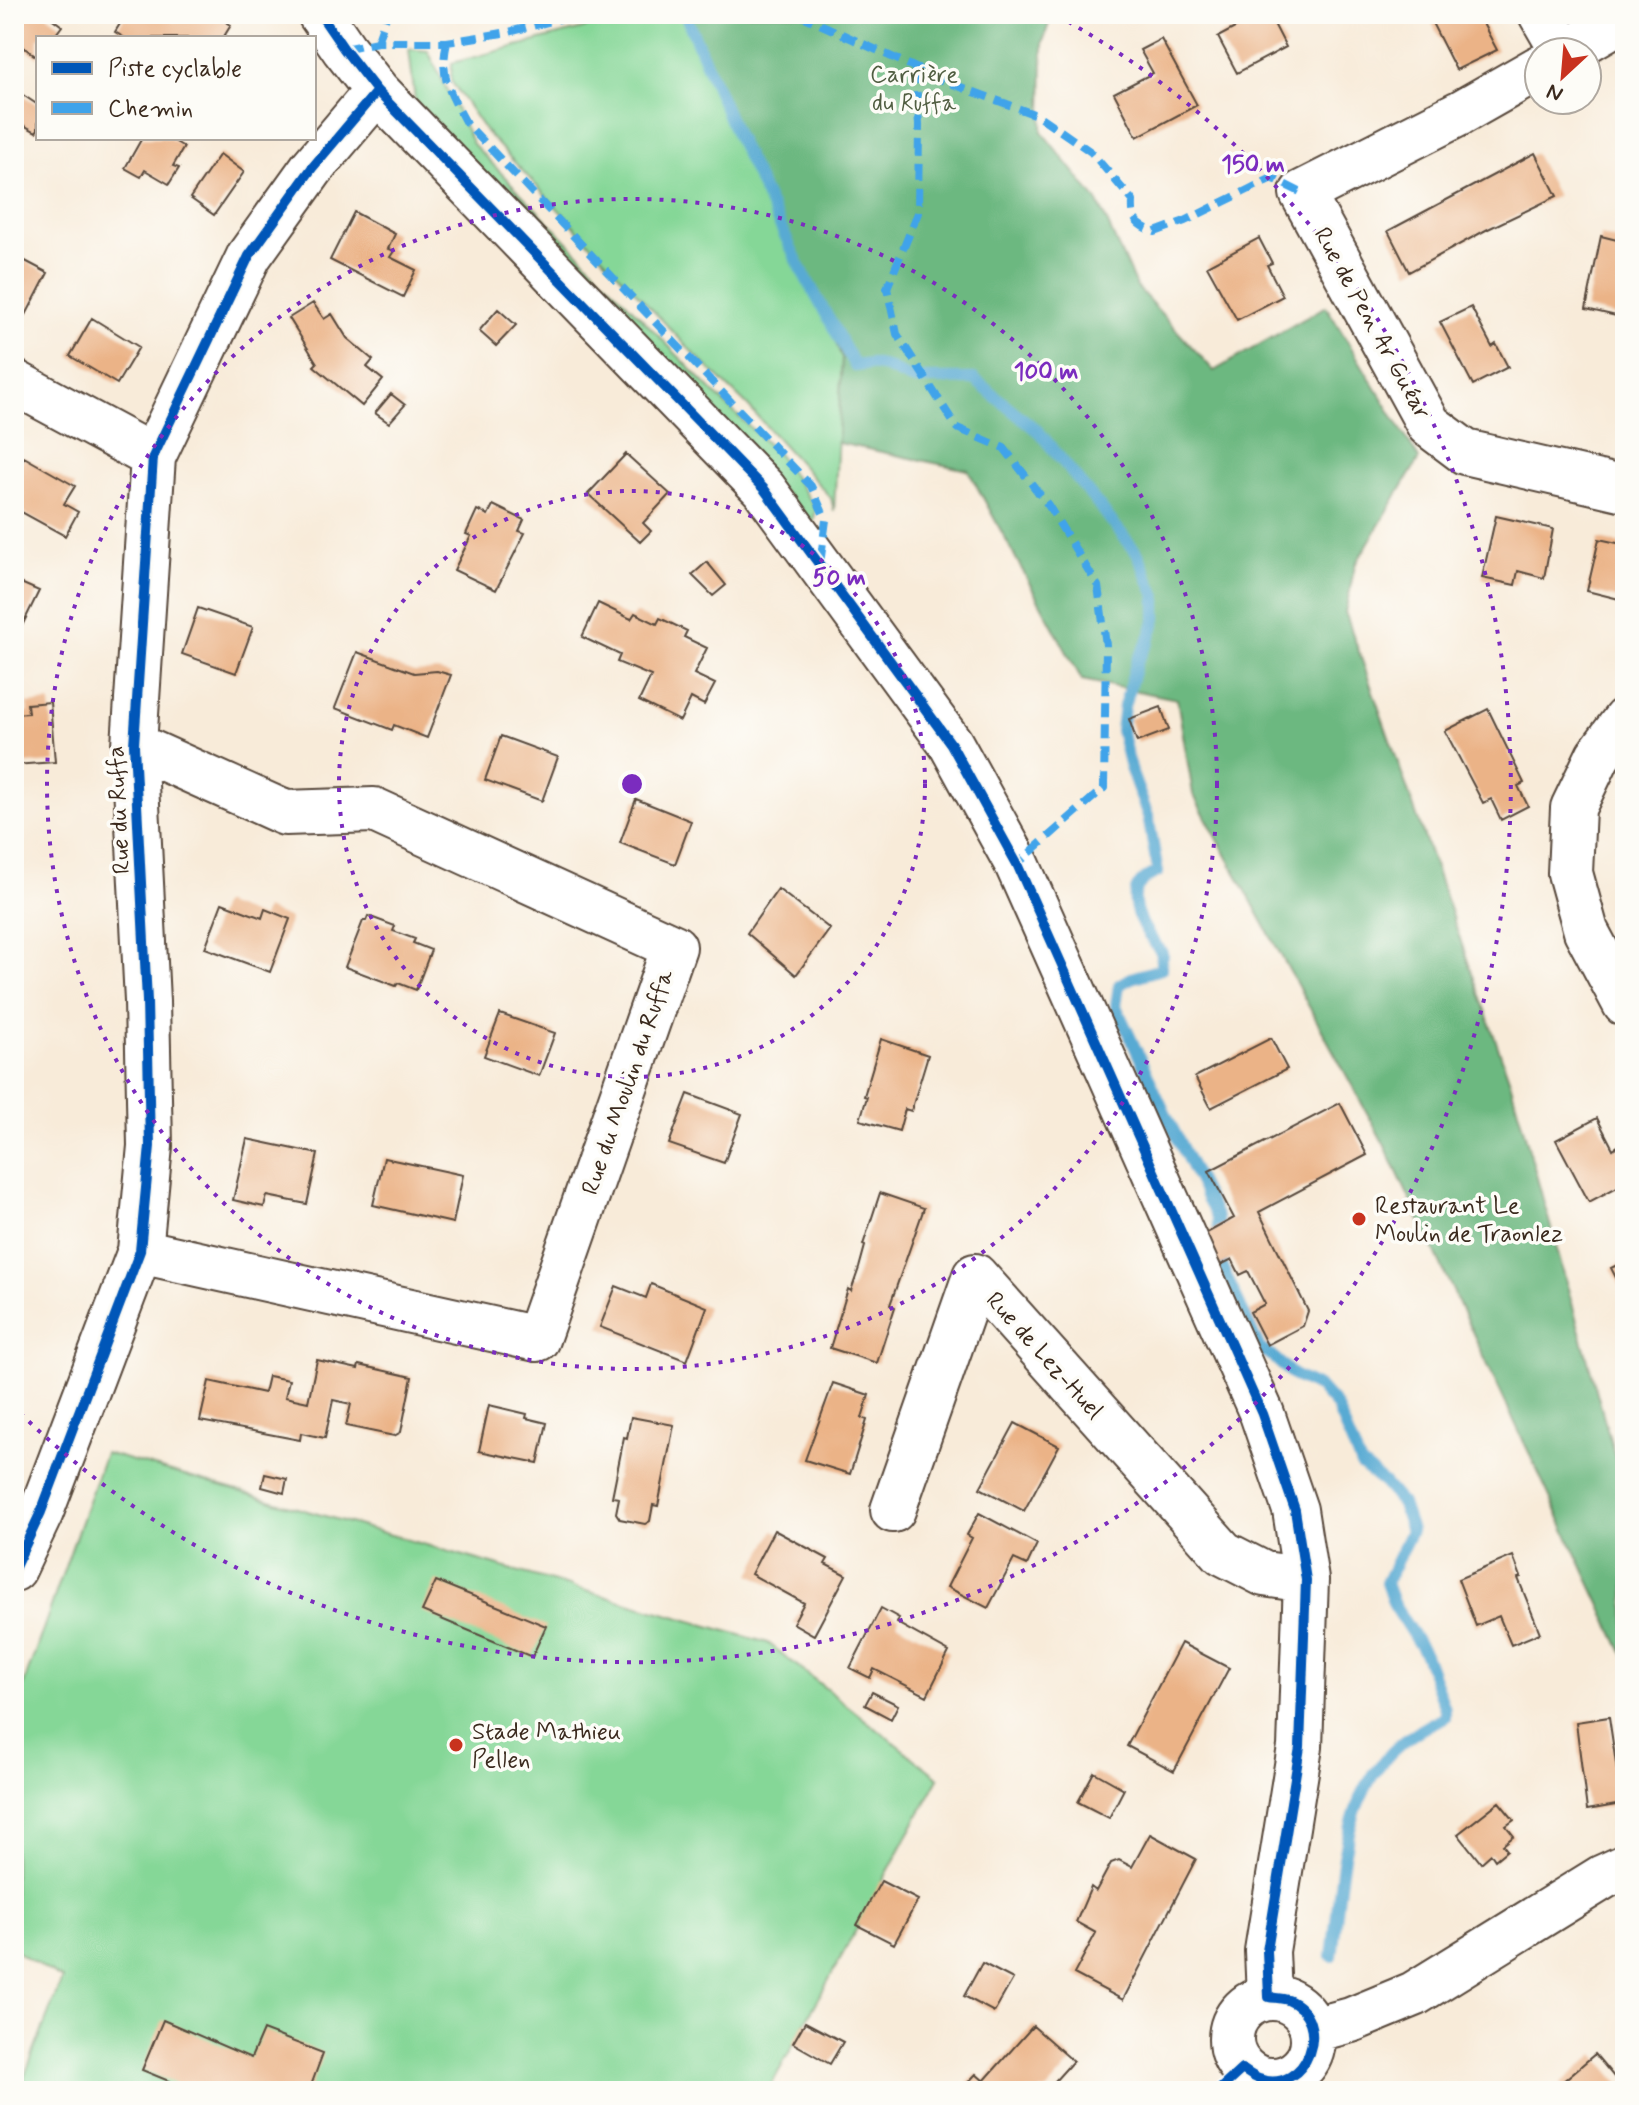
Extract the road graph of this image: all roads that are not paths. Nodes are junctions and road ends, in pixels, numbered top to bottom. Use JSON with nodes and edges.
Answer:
{"nodes":[{"id":1,"x":320,"y":14,"type":"edge"},
{"id":2,"x":1541,"y":14,"type":"edge"},
{"id":3,"x":1603,"y":14,"type":"edge"},
{"id":4,"x":1555,"y":36,"type":"edge"},
{"id":5,"x":1593,"y":36,"type":"edge"},
{"id":6,"x":1523,"y":77,"type":"edge"},
{"id":7,"x":377,"y":91,"type":"junction"},
{"id":8,"x":14,"y":382,"type":"edge"},
{"id":9,"x":153,"y":457,"type":"junction"},
{"id":10,"x":1625,"y":489,"type":"edge"},
{"id":11,"x":1625,"y":720,"type":"edge"},
{"id":12,"x":134,"y":745,"type":"junction"},
{"id":13,"x":1625,"y":1004,"type":"edge"},
{"id":14,"x":140,"y":1251,"type":"junction"},
{"id":15,"x":893,"y":1510,"type":"dead end"},
{"id":16,"x":14,"y":1569,"type":"edge"},
{"id":17,"x":1306,"y":1580,"type":"junction"},
{"id":18,"x":1625,"y":1867,"type":"edge"},
{"id":19,"x":1269,"y":1997,"type":"junction"},
{"id":20,"x":1313,"y":2030,"type":"junction"},
{"id":21,"x":1230,"y":2080,"type":"edge"}],
"edges":[{"from":1,"to":7,"type":"street"},
{"from":2,"to":4,"type":"street"},
{"from":3,"to":5,"type":"street"},
{"from":6,"to":10,"type":"street","name":"Rue de Pen Ar Guéar"},
{"from":7,"to":9,"type":"street","name":"Rue du Ruffa"},
{"from":7,"to":17,"type":"street"},
{"from":8,"to":9,"type":"street"},
{"from":9,"to":12,"type":"street","name":"Rue du Ruffa"},
{"from":11,"to":13,"type":"street"},
{"from":12,"to":14,"type":"street","name":"Rue du Ruffa"},
{"from":12,"to":14,"type":"street","name":"Rue du Moulin du Ruffa"},
{"from":14,"to":16,"type":"street","name":"Rue du Ruffa"},
{"from":15,"to":17,"type":"street","name":"Rue de Lez-Huel"},
{"from":17,"to":19,"type":"street"},
{"from":18,"to":20,"type":"street"},
{"from":19,"to":20,"type":"street"},
{"from":19,"to":21,"type":"street"},
{"from":20,"to":21,"type":"street"}]}
